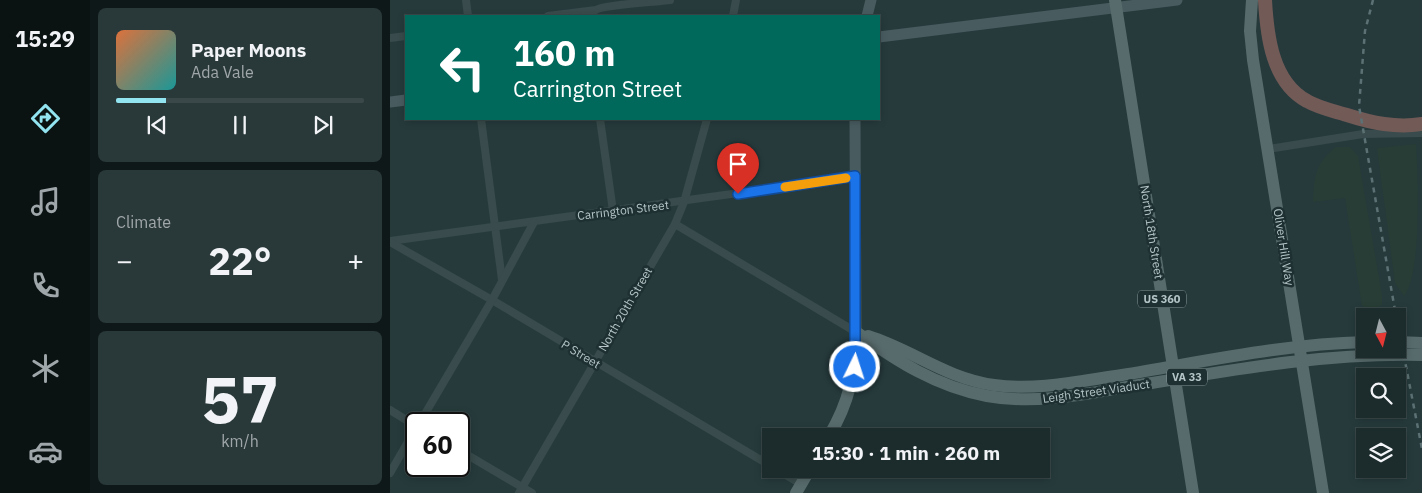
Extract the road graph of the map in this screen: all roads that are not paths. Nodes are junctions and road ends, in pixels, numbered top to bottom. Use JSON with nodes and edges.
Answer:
{"nodes":[{"id":1,"x":466,"y":0,"type":"edge"},
{"id":2,"x":670,"y":0,"type":"edge"},
{"id":3,"x":736,"y":0,"type":"edge"},
{"id":4,"x":871,"y":0,"type":"edge"},
{"id":5,"x":1177,"y":0,"type":"edge"},
{"id":6,"x":1252,"y":0,"type":"edge"},
{"id":7,"x":1265,"y":0,"type":"edge"},
{"id":8,"x":601,"y":3,"type":"edge"},
{"id":9,"x":1115,"y":4,"type":"edge"},
{"id":10,"x":588,"y":14,"type":"edge"},
{"id":11,"x":468,"y":15,"type":"edge"},
{"id":12,"x":568,"y":15,"type":"edge"},
{"id":13,"x":733,"y":15,"type":"edge"},
{"id":14,"x":868,"y":15,"type":"edge"},
{"id":15,"x":405,"y":36,"type":"edge"},
{"id":16,"x":390,"y":38,"type":"edge"},
{"id":17,"x":880,"y":38,"type":"edge"},
{"id":18,"x":405,"y":100,"type":"edge"},
{"id":19,"x":390,"y":102,"type":"edge"},
{"id":20,"x":481,"y":120,"type":"edge"},
{"id":21,"x":600,"y":120,"type":"edge"},
{"id":22,"x":707,"y":120,"type":"edge"},
{"id":23,"x":855,"y":120,"type":"edge"},
{"id":24,"x":1422,"y":124,"type":"edge"},
{"id":25,"x":1422,"y":133,"type":"edge"},
{"id":26,"x":1268,"y":149,"type":"junction"},
{"id":27,"x":855,"y":176,"type":"junction"},
{"id":28,"x":684,"y":202,"type":"junction"},
{"id":29,"x":613,"y":211,"type":"junction"},
{"id":30,"x":534,"y":222,"type":"junction"},
{"id":31,"x":675,"y":224,"type":"junction"},
{"id":32,"x":494,"y":227,"type":"junction"},
{"id":33,"x":390,"y":242,"type":"edge"},
{"id":34,"x":502,"y":280,"type":"junction"},
{"id":35,"x":492,"y":300,"type":"junction"},
{"id":36,"x":856,"y":332,"type":"junction"},
{"id":37,"x":1406,"y":342,"type":"edge"},
{"id":38,"x":1356,"y":343,"type":"edge"},
{"id":39,"x":1422,"y":343,"type":"edge"},
{"id":40,"x":1422,"y":355,"type":"edge"},
{"id":41,"x":595,"y":362,"type":"junction"},
{"id":42,"x":956,"y":382,"type":"junction"},
{"id":43,"x":390,"y":410,"type":"edge"},
{"id":44,"x":425,"y":412,"type":"edge"},
{"id":45,"x":405,"y":419,"type":"edge"},
{"id":46,"x":833,"y":428,"type":"edge"},
{"id":47,"x":405,"y":447,"type":"edge"},
{"id":48,"x":470,"y":457,"type":"edge"},
{"id":49,"x":762,"y":461,"type":"edge"},
{"id":50,"x":390,"y":473,"type":"edge"},
{"id":51,"x":787,"y":478,"type":"edge"},
{"id":52,"x":799,"y":488,"type":"edge"},
{"id":53,"x":521,"y":490,"type":"edge"},
{"id":54,"x":532,"y":493,"type":"edge"},
{"id":55,"x":1193,"y":493,"type":"edge"},
{"id":56,"x":1323,"y":493,"type":"edge"}],
"edges":[{"from":1,"to":11,"type":"street"},
{"from":2,"to":8,"type":"street"},
{"from":3,"to":13,"type":"street"},
{"from":4,"to":14,"type":"main road"},
{"from":5,"to":9,"type":"main road"},
{"from":6,"to":26,"type":"main road","name":"Oliver Hill Way"},
{"from":7,"to":24,"type":"highway"},
{"from":8,"to":10,"type":"street"},
{"from":9,"to":17,"type":"main road"},
{"from":9,"to":55,"type":"main road","name":"North 18th Street","number":"US 360"},
{"from":10,"to":12,"type":"street"},
{"from":15,"to":16,"type":"street"},
{"from":18,"to":19,"type":"main road"},
{"from":20,"to":32,"type":"street"},
{"from":21,"to":29,"type":"street"},
{"from":22,"to":28,"type":"street","name":"North 20th Street"},
{"from":23,"to":27,"type":"main road"},
{"from":25,"to":26,"type":"street"},
{"from":26,"to":56,"type":"main road","name":"Oliver Hill Way"},
{"from":27,"to":28,"type":"street","name":"Carrington Street"},
{"from":27,"to":36,"type":"main road"},
{"from":28,"to":29,"type":"street","name":"Carrington Street"},
{"from":28,"to":31,"type":"street","name":"North 20th Street"},
{"from":29,"to":30,"type":"street","name":"Carrington Street"},
{"from":30,"to":32,"type":"street","name":"Carrington Street"},
{"from":30,"to":34,"type":"street"},
{"from":31,"to":36,"type":"street"},
{"from":31,"to":41,"type":"street","name":"North 20th Street"},
{"from":32,"to":33,"type":"street","name":"Carrington Street"},
{"from":32,"to":34,"type":"street"},
{"from":33,"to":35,"type":"street","name":"P Street"},
{"from":34,"to":35,"type":"street"},
{"from":35,"to":41,"type":"street","name":"P Street"},
{"from":35,"to":44,"type":"street"},
{"from":36,"to":42,"type":"main road","name":"Leigh Street Viaduct","number":"VA 33"},
{"from":36,"to":46,"type":"main road"},
{"from":37,"to":39,"type":"main road"},
{"from":38,"to":42,"type":"main road","name":"Leigh Street Viaduct","number":"VA 33"},
{"from":40,"to":42,"type":"main road","name":"Leigh Street Viaduct","number":"VA 33"},
{"from":41,"to":49,"type":"street","name":"P Street"},
{"from":41,"to":53,"type":"street","name":"North 20th Street"},
{"from":43,"to":45,"type":"street"},
{"from":47,"to":50,"type":"street"},
{"from":48,"to":53,"type":"street"},
{"from":51,"to":52,"type":"street"},
{"from":53,"to":54,"type":"street"}]}
